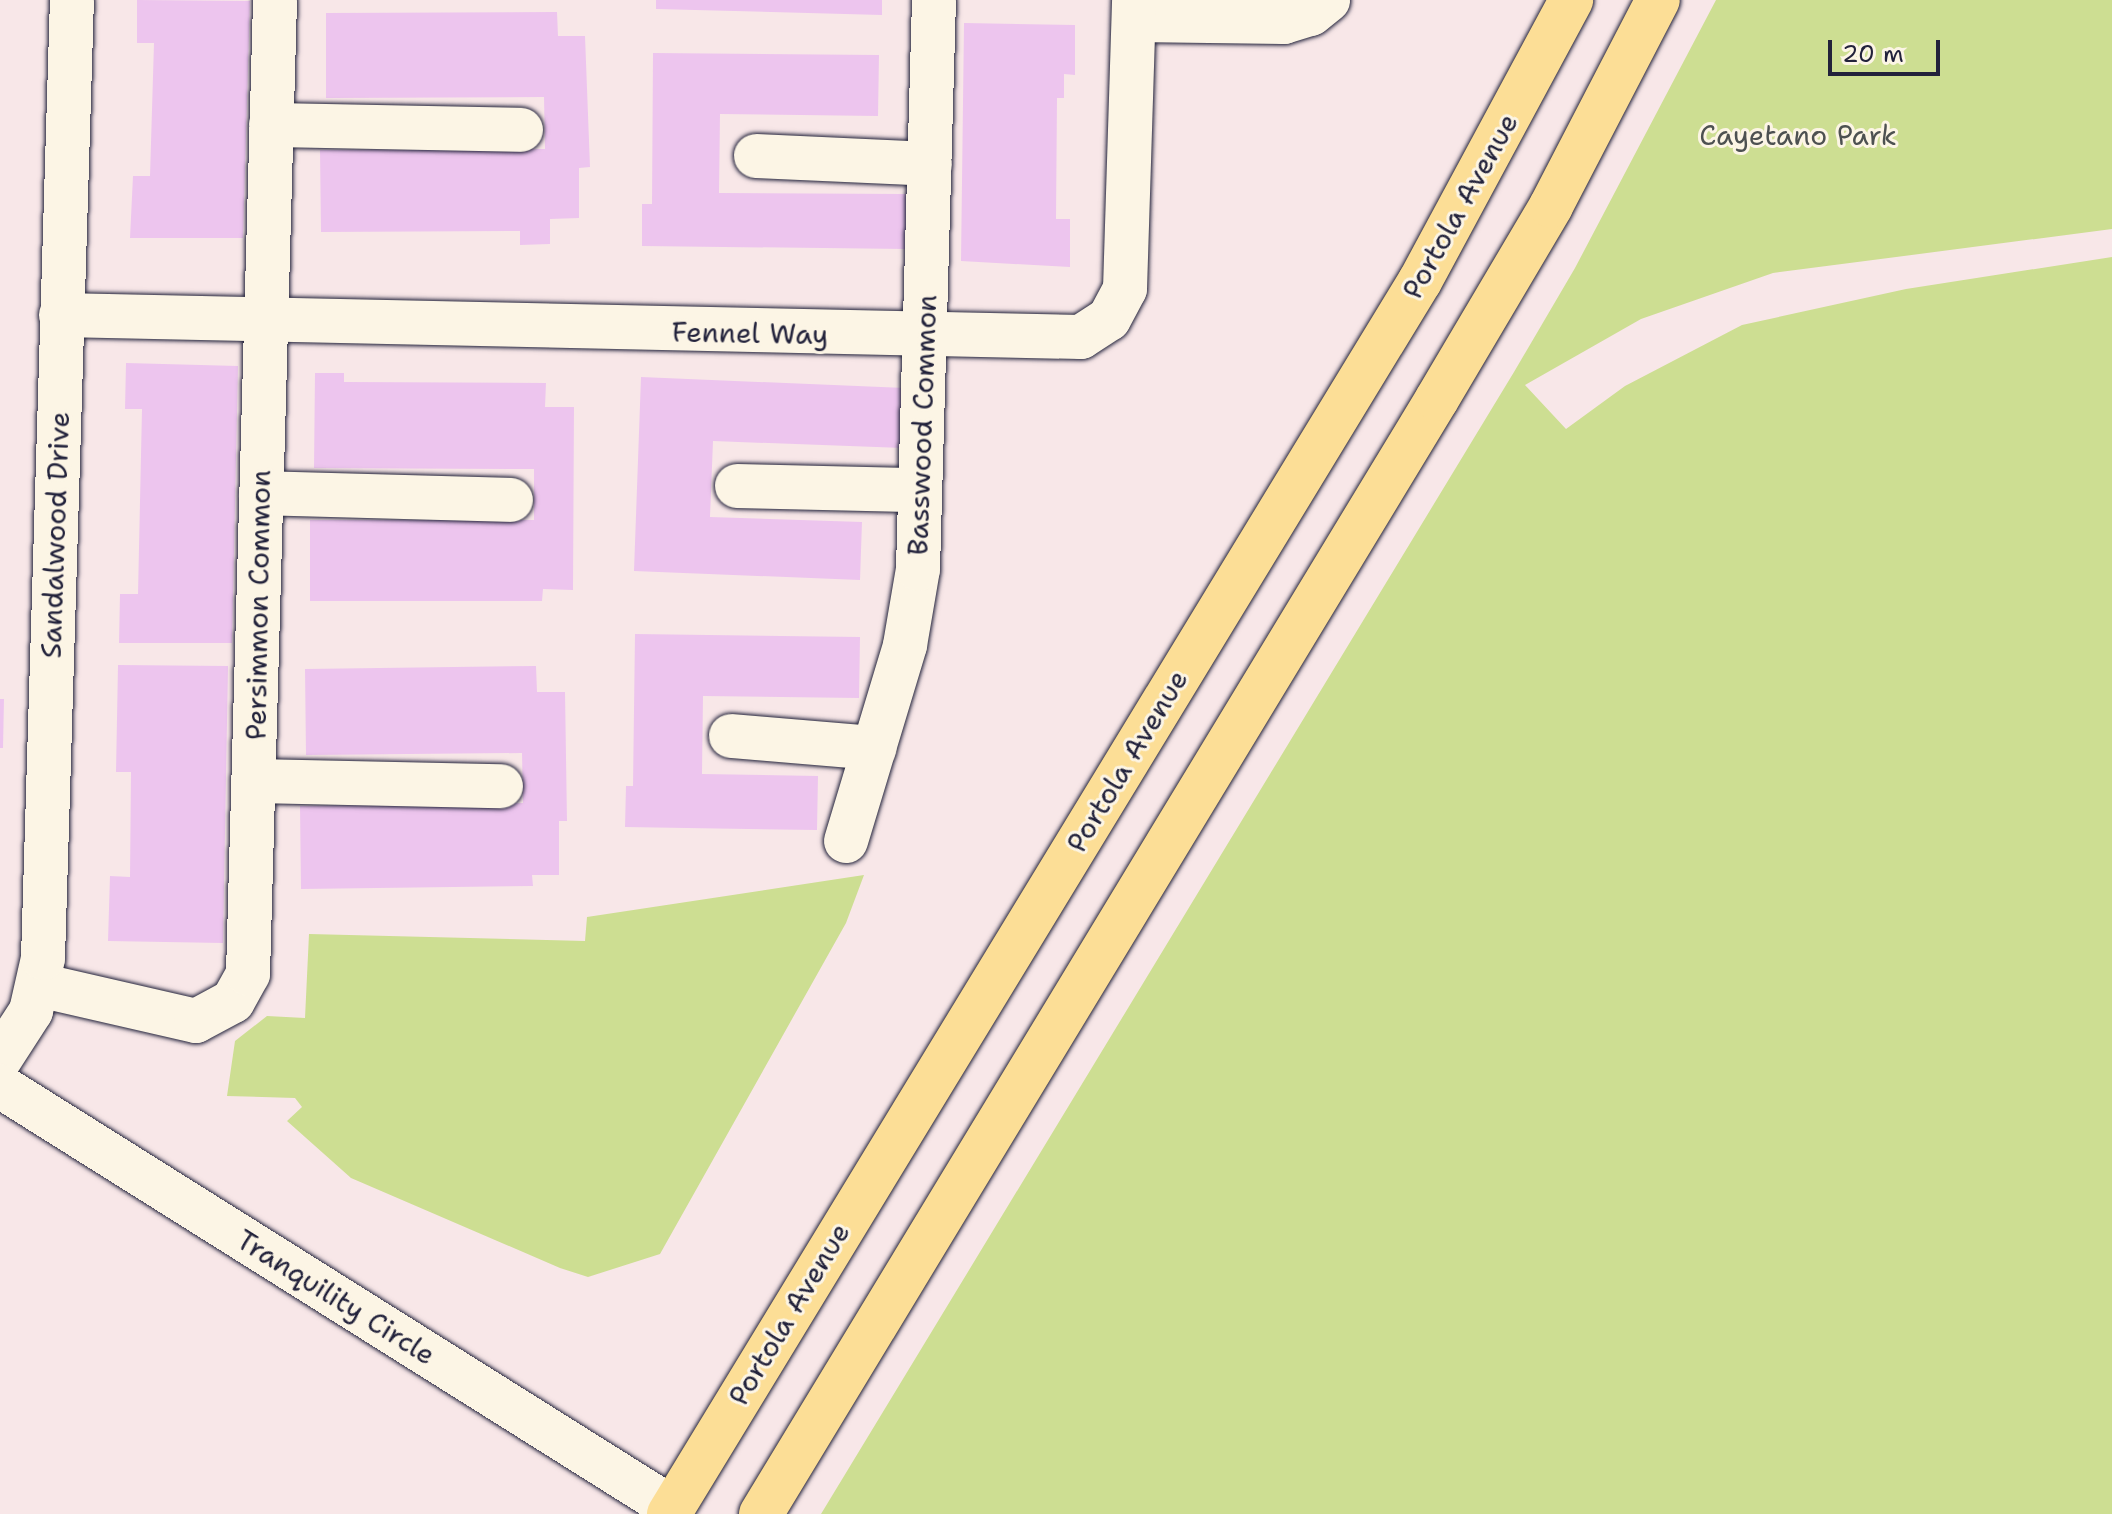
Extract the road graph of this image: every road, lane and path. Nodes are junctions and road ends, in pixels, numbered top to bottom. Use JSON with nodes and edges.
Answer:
{"nodes":[{"id":1,"x":72,"y":0,"type":"edge"},
{"id":2,"x":275,"y":0,"type":"edge"},
{"id":3,"x":934,"y":0,"type":"edge"},
{"id":4,"x":1328,"y":0,"type":"edge"},
{"id":5,"x":1571,"y":0,"type":"edge"},
{"id":6,"x":1658,"y":0,"type":"edge"},
{"id":7,"x":1134,"y":10,"type":"edge"},
{"id":8,"x":271,"y":125,"type":"junction"},
{"id":9,"x":521,"y":130,"type":"dead end"},
{"id":10,"x":756,"y":156,"type":"dead end"},
{"id":11,"x":930,"y":164,"type":"junction"},
{"id":12,"x":61,"y":315,"type":"junction"},
{"id":13,"x":265,"y":320,"type":"junction"},
{"id":14,"x":925,"y":337,"type":"junction"},
{"id":15,"x":737,"y":486,"type":"dead end"},
{"id":16,"x":920,"y":490,"type":"junction"},
{"id":17,"x":261,"y":493,"type":"junction"},
{"id":18,"x":511,"y":500,"type":"dead end"},
{"id":19,"x":731,"y":736,"type":"dead end"},
{"id":20,"x":875,"y":748,"type":"junction"},
{"id":21,"x":254,"y":781,"type":"junction"},
{"id":22,"x":501,"y":786,"type":"dead end"},
{"id":23,"x":846,"y":841,"type":"dead end"},
{"id":24,"x":39,"y":985,"type":"junction"},
{"id":25,"x":0,"y":1059,"type":"edge"},
{"id":26,"x":0,"y":1086,"type":"edge"},
{"id":27,"x":670,"y":1511,"type":"edge"},
{"id":28,"x":761,"y":1514,"type":"edge"}],
"edges":[{"from":1,"to":12,"type":"street","name":"Sandalwood Drive"},
{"from":2,"to":8,"type":"street","name":"Persimmon Common"},
{"from":3,"to":11,"type":"street","name":"Basswood Common"},
{"from":4,"to":7,"type":"street"},
{"from":5,"to":27,"type":"main road","name":"Portola Avenue"},
{"from":6,"to":28,"type":"main road"},
{"from":7,"to":14,"type":"street","name":"Fennel Way"},
{"from":8,"to":9,"type":"street"},
{"from":8,"to":13,"type":"street","name":"Persimmon Common"},
{"from":10,"to":11,"type":"street"},
{"from":11,"to":14,"type":"street","name":"Basswood Common"},
{"from":12,"to":13,"type":"street","name":"Fennel Way"},
{"from":12,"to":24,"type":"street","name":"Sandalwood Drive"},
{"from":13,"to":14,"type":"street","name":"Fennel Way"},
{"from":13,"to":17,"type":"street","name":"Persimmon Common"},
{"from":14,"to":16,"type":"street","name":"Basswood Common"},
{"from":15,"to":16,"type":"street"},
{"from":16,"to":20,"type":"street","name":"Basswood Common"},
{"from":17,"to":18,"type":"street"},
{"from":17,"to":21,"type":"street","name":"Persimmon Common"},
{"from":19,"to":20,"type":"street"},
{"from":20,"to":23,"type":"street","name":"Basswood Common"},
{"from":21,"to":22,"type":"street"},
{"from":21,"to":24,"type":"street","name":"Persimmon Common"},
{"from":24,"to":25,"type":"street","name":"Sandalwood Drive"},
{"from":26,"to":27,"type":"street","name":"Tranquility Circle"}]}
